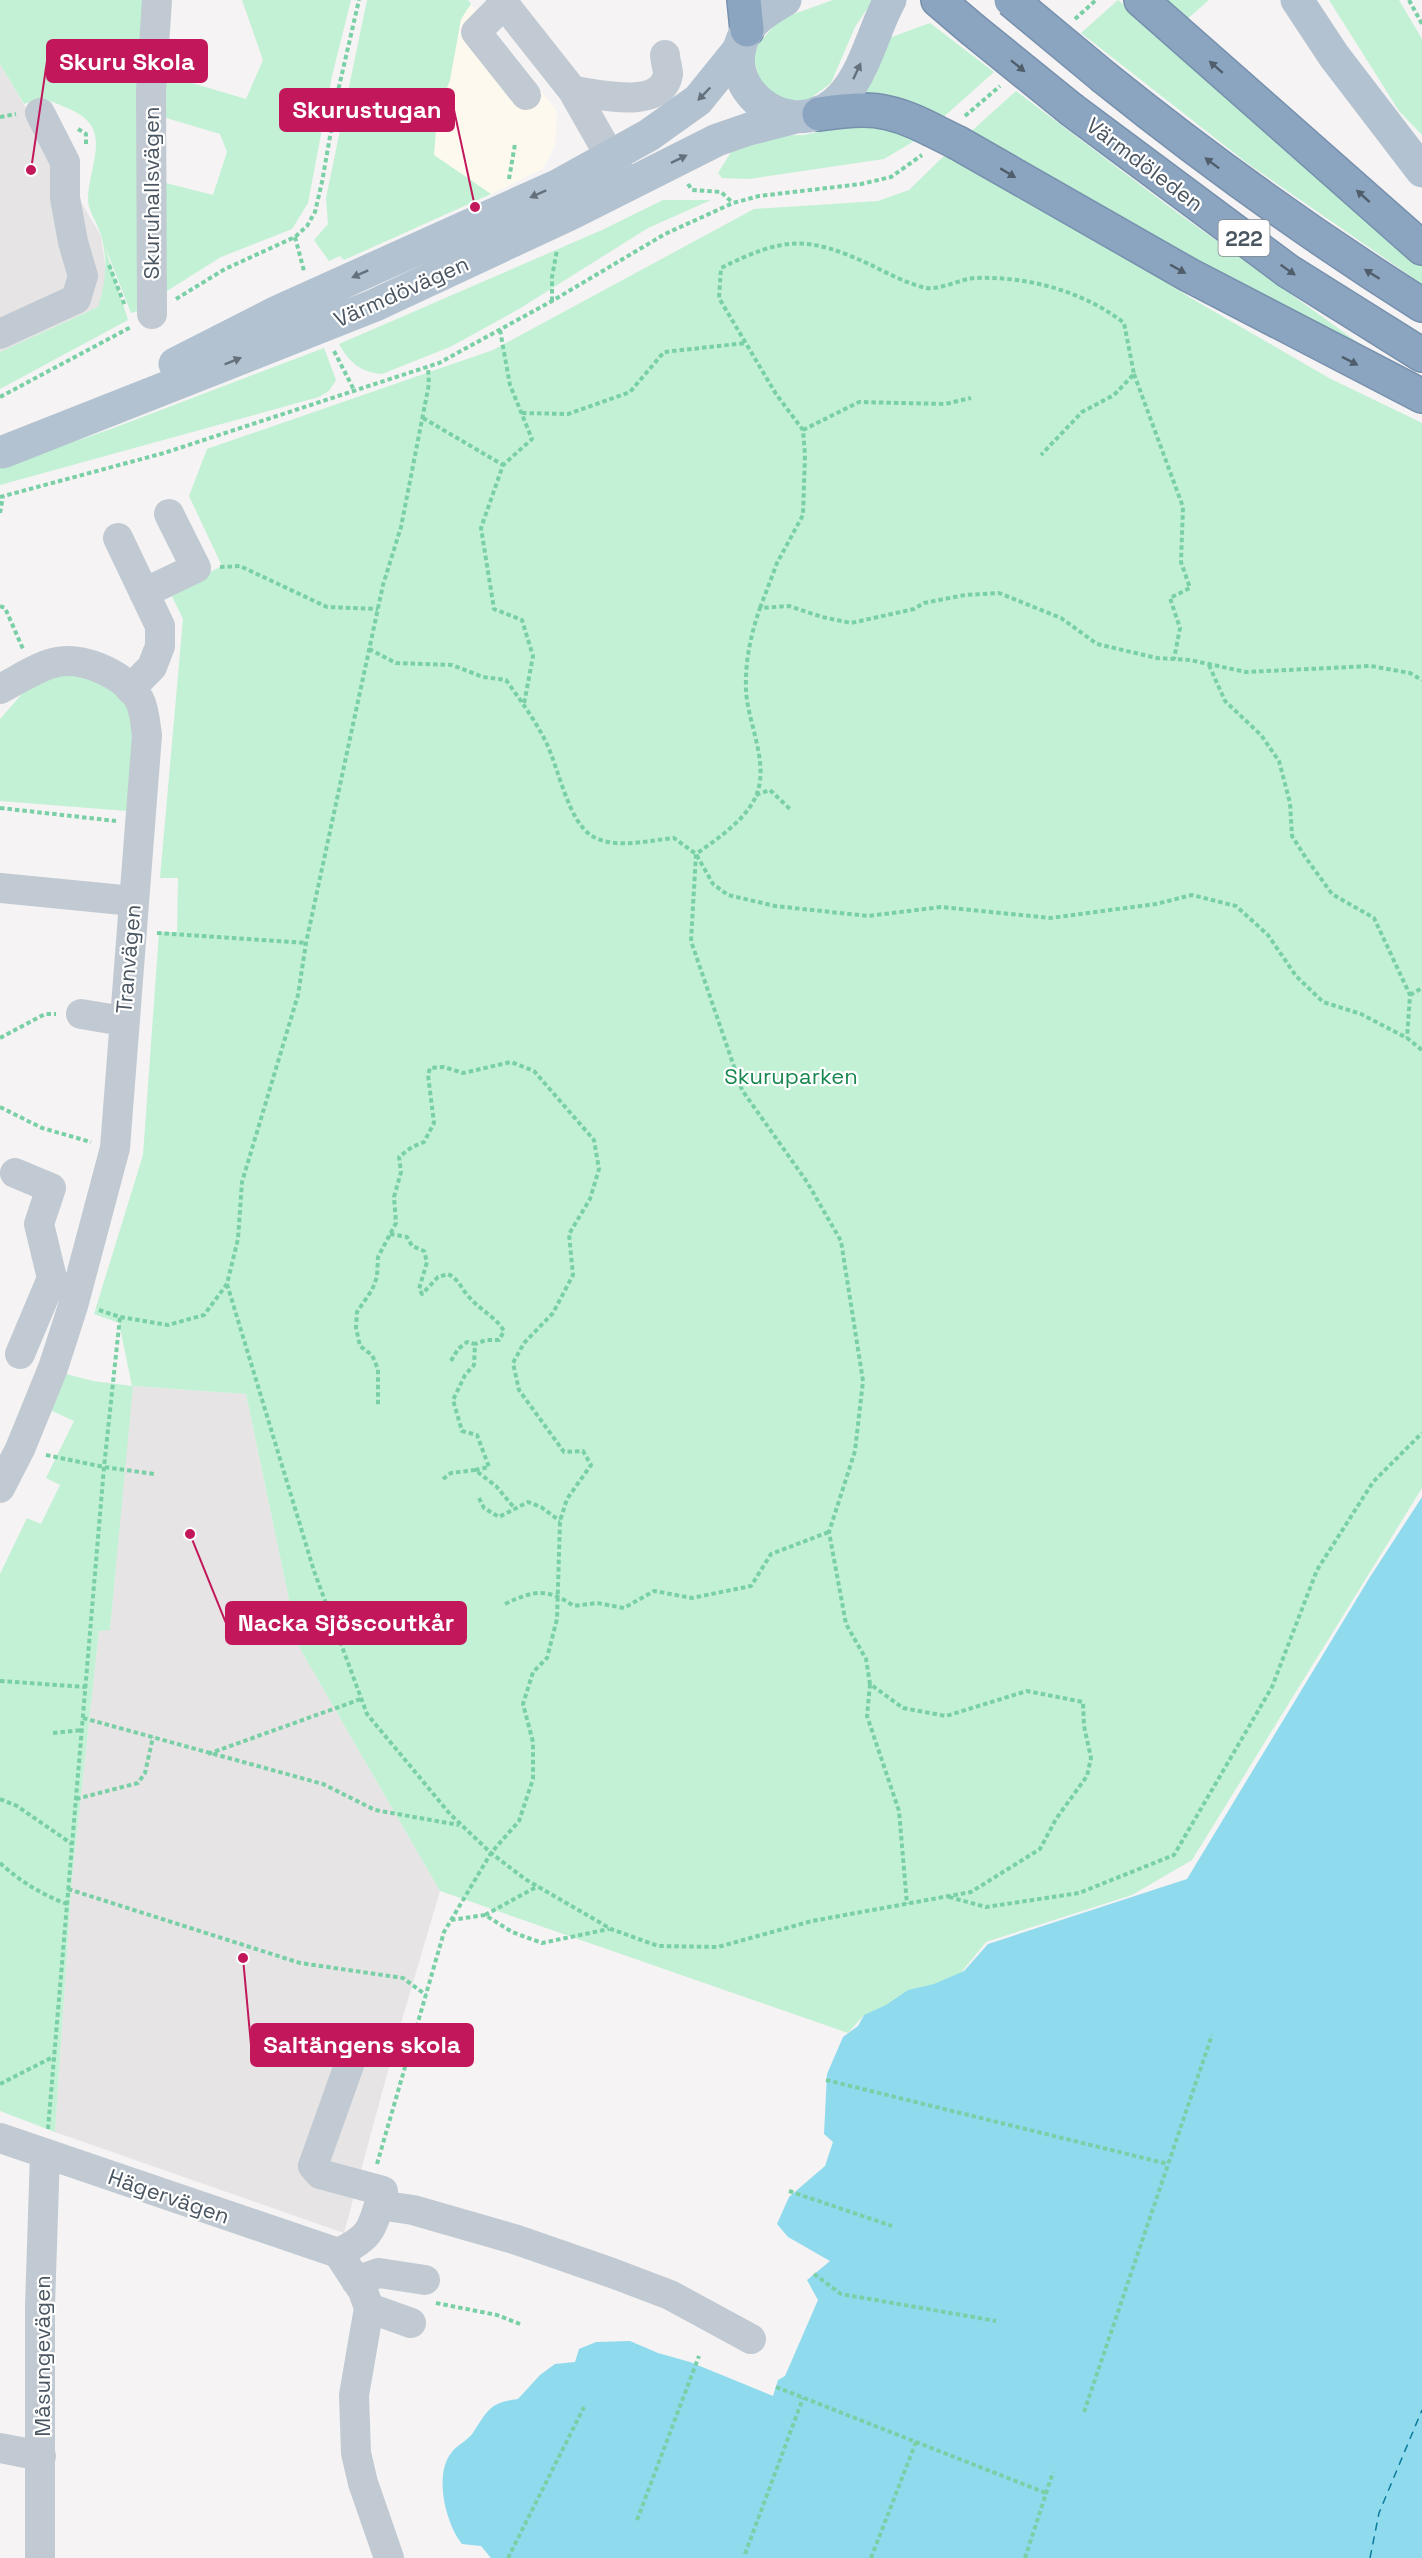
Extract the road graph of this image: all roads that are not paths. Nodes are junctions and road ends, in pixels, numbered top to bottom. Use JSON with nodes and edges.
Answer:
{"nodes":[{"id":1,"x":157,"y":0,"type":"edge"},
{"id":2,"x":785,"y":0,"type":"edge"},
{"id":3,"x":891,"y":0,"type":"edge"},
{"id":4,"x":1011,"y":0,"type":"edge"},
{"id":5,"x":1141,"y":0,"type":"edge"},
{"id":6,"x":1297,"y":0,"type":"edge"},
{"id":7,"x":1317,"y":0,"type":"edge"},
{"id":8,"x":503,"y":2,"type":"edge"},
{"id":9,"x":942,"y":3,"type":"edge"},
{"id":10,"x":744,"y":26,"type":"edge"},
{"id":11,"x":664,"y":55,"type":"dead end"},
{"id":12,"x":573,"y":91,"type":"junction"},
{"id":13,"x":526,"y":95,"type":"dead end"},
{"id":14,"x":40,"y":113,"type":"dead end"},
{"id":15,"x":806,"y":116,"type":"junction"},
{"id":16,"x":1381,"y":116,"type":"junction"},
{"id":17,"x":610,"y":157,"type":"junction"},
{"id":18,"x":1422,"y":171,"type":"edge"},
{"id":19,"x":627,"y":185,"type":"junction"},
{"id":20,"x":1422,"y":248,"type":"edge"},
{"id":21,"x":1422,"y":305,"type":"edge"},
{"id":22,"x":152,"y":314,"type":"dead end"},
{"id":23,"x":0,"y":334,"type":"edge"},
{"id":24,"x":1422,"y":355,"type":"edge"},
{"id":25,"x":1422,"y":396,"type":"edge"},
{"id":26,"x":2,"y":453,"type":"edge"},
{"id":27,"x":169,"y":514,"type":"dead end"},
{"id":28,"x":118,"y":538,"type":"dead end"},
{"id":29,"x":144,"y":593,"type":"junction"},
{"id":30,"x":0,"y":688,"type":"edge"},
{"id":31,"x":130,"y":689,"type":"junction"},
{"id":32,"x":0,"y":888,"type":"edge"},
{"id":33,"x":133,"y":901,"type":"junction"},
{"id":34,"x":81,"y":1014,"type":"road end"},
{"id":35,"x":123,"y":1021,"type":"junction"},
{"id":36,"x":15,"y":1173,"type":"dead end"},
{"id":37,"x":10,"y":1350,"type":"edge"},
{"id":38,"x":53,"y":1368,"type":"junction"},
{"id":39,"x":0,"y":1488,"type":"edge"},
{"id":40,"x":353,"y":2054,"type":"dead end"},
{"id":41,"x":0,"y":2138,"type":"edge"},
{"id":42,"x":46,"y":2145,"type":"junction"},
{"id":43,"x":374,"y":2196,"type":"junction"},
{"id":44,"x":338,"y":2253,"type":"junction"},
{"id":45,"x":357,"y":2281,"type":"junction"},
{"id":46,"x":369,"y":2308,"type":"junction"},
{"id":47,"x":751,"y":2339,"type":"dead end"},
{"id":48,"x":0,"y":2448,"type":"edge"},
{"id":49,"x":41,"y":2456,"type":"junction"},
{"id":50,"x":40,"y":2558,"type":"edge"},
{"id":51,"x":389,"y":2558,"type":"edge"}],
"edges":[{"from":1,"to":22,"type":"street","name":"Skuruhallsvägen"},
{"from":2,"to":10,"type":"main road","name":"Värmdövägen"},
{"from":15,"to":3,"type":"main road","one_way":true},
{"from":21,"to":4,"type":"highway","name":"Värmdöleden","number":"222","one_way":true,"bridge":true},
{"from":20,"to":5,"type":"highway","one_way":true},
{"from":6,"to":16,"type":"main road"},
{"from":7,"to":16,"type":"main road"},
{"from":8,"to":12,"type":"street"},
{"from":8,"to":13,"type":"street"},
{"from":9,"to":24,"type":"highway","name":"Värmdöleden","number":"222","one_way":true,"bridge":true},
{"from":10,"to":15,"type":"main road"},
{"from":10,"to":17,"type":"main road","name":"Värmdövägen","one_way":true},
{"from":11,"to":12,"type":"street"},
{"from":12,"to":17,"type":"street"},
{"from":14,"to":23,"type":"street"},
{"from":19,"to":15,"type":"main road","name":"Värmdövägen","one_way":true},
{"from":15,"to":25,"type":"highway","one_way":true},
{"from":16,"to":18,"type":"main road"},
{"from":17,"to":19,"type":"street"},
{"from":17,"to":26,"type":"main road","name":"Värmdövägen","one_way":true},
{"from":26,"to":19,"type":"main road","name":"Värmdövägen","one_way":true},
{"from":27,"to":29,"type":"street"},
{"from":28,"to":29,"type":"street"},
{"from":29,"to":31,"type":"street"},
{"from":30,"to":31,"type":"street","name":"Tranvägen"},
{"from":31,"to":33,"type":"street","name":"Tranvägen"},
{"from":32,"to":33,"type":"street"},
{"from":33,"to":35,"type":"street","name":"Tranvägen"},
{"from":34,"to":35,"type":"street"},
{"from":35,"to":38,"type":"street","name":"Tranvägen"},
{"from":36,"to":37,"type":"street"},
{"from":37,"to":38,"type":"street"},
{"from":38,"to":39,"type":"street","name":"Tranvägen"},
{"from":40,"to":43,"type":"street"},
{"from":41,"to":42,"type":"street","name":"Hägervägen"},
{"from":42,"to":44,"type":"street","name":"Hägervägen"},
{"from":42,"to":49,"type":"street","name":"Måsungevägen"},
{"from":43,"to":44,"type":"street"},
{"from":43,"to":47,"type":"street"},
{"from":44,"to":45,"type":"street"},
{"from":45,"to":46,"type":"street"},
{"from":45,"to":46,"type":"street"},
{"from":46,"to":51,"type":"street"},
{"from":48,"to":49,"type":"street"},
{"from":49,"to":50,"type":"street","name":"Måsungevägen"}]}
